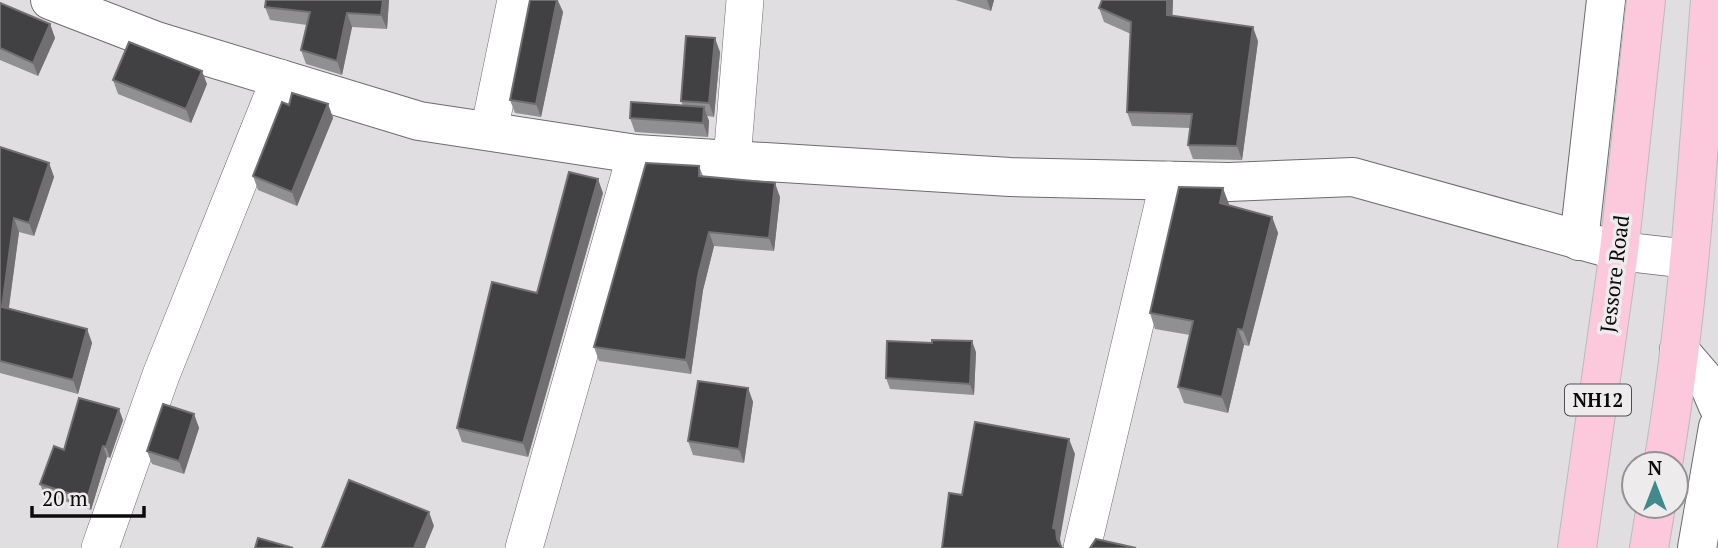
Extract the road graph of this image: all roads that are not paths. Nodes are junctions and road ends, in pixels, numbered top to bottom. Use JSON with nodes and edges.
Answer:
{"nodes":[{"id":1,"x":50,"y":0,"type":"edge"},
{"id":2,"x":516,"y":0,"type":"edge"},
{"id":3,"x":745,"y":0,"type":"edge"},
{"id":4,"x":1606,"y":0,"type":"edge"},
{"id":5,"x":1646,"y":0,"type":"edge"},
{"id":6,"x":1710,"y":0,"type":"edge"},
{"id":7,"x":280,"y":78,"type":"junction"},
{"id":8,"x":489,"y":131,"type":"junction"},
{"id":9,"x":636,"y":154,"type":"junction"},
{"id":10,"x":732,"y":160,"type":"junction"},
{"id":11,"x":1169,"y":180,"type":"junction"},
{"id":12,"x":1579,"y":242,"type":"junction"},
{"id":13,"x":1619,"y":251,"type":"junction"},
{"id":14,"x":1689,"y":259,"type":"junction"},
{"id":15,"x":1679,"y":350,"type":"junction"},
{"id":16,"x":1718,"y":406,"type":"edge"},
{"id":17,"x":1718,"y":427,"type":"edge"},
{"id":18,"x":1665,"y":450,"type":"edge"},
{"id":19,"x":1654,"y":520,"type":"edge"},
{"id":20,"x":100,"y":548,"type":"edge"},
{"id":21,"x":524,"y":548,"type":"edge"},
{"id":22,"x":1082,"y":548,"type":"edge"},
{"id":23,"x":1577,"y":548,"type":"edge"},
{"id":24,"x":1649,"y":548,"type":"edge"},
{"id":25,"x":1697,"y":548,"type":"edge"}],
"edges":[{"from":1,"to":7,"type":"street"},
{"from":2,"to":8,"type":"street"},
{"from":3,"to":10,"type":"street"},
{"from":4,"to":12,"type":"street"},
{"from":5,"to":13,"type":"highway","name":"Jessore Road","number":"NH12"},
{"from":6,"to":14,"type":"highway"},
{"from":7,"to":8,"type":"street"},
{"from":7,"to":20,"type":"street"},
{"from":8,"to":9,"type":"street"},
{"from":9,"to":10,"type":"street"},
{"from":9,"to":21,"type":"street"},
{"from":10,"to":11,"type":"street"},
{"from":11,"to":12,"type":"street"},
{"from":11,"to":22,"type":"street"},
{"from":12,"to":13,"type":"street"},
{"from":13,"to":14,"type":"street"},
{"from":13,"to":23,"type":"highway","name":"Jessore Road","number":"NH12"},
{"from":14,"to":15,"type":"highway"},
{"from":15,"to":16,"type":"street"},
{"from":15,"to":18,"type":"highway"},
{"from":17,"to":25,"type":"street"},
{"from":19,"to":24,"type":"highway"}]}
